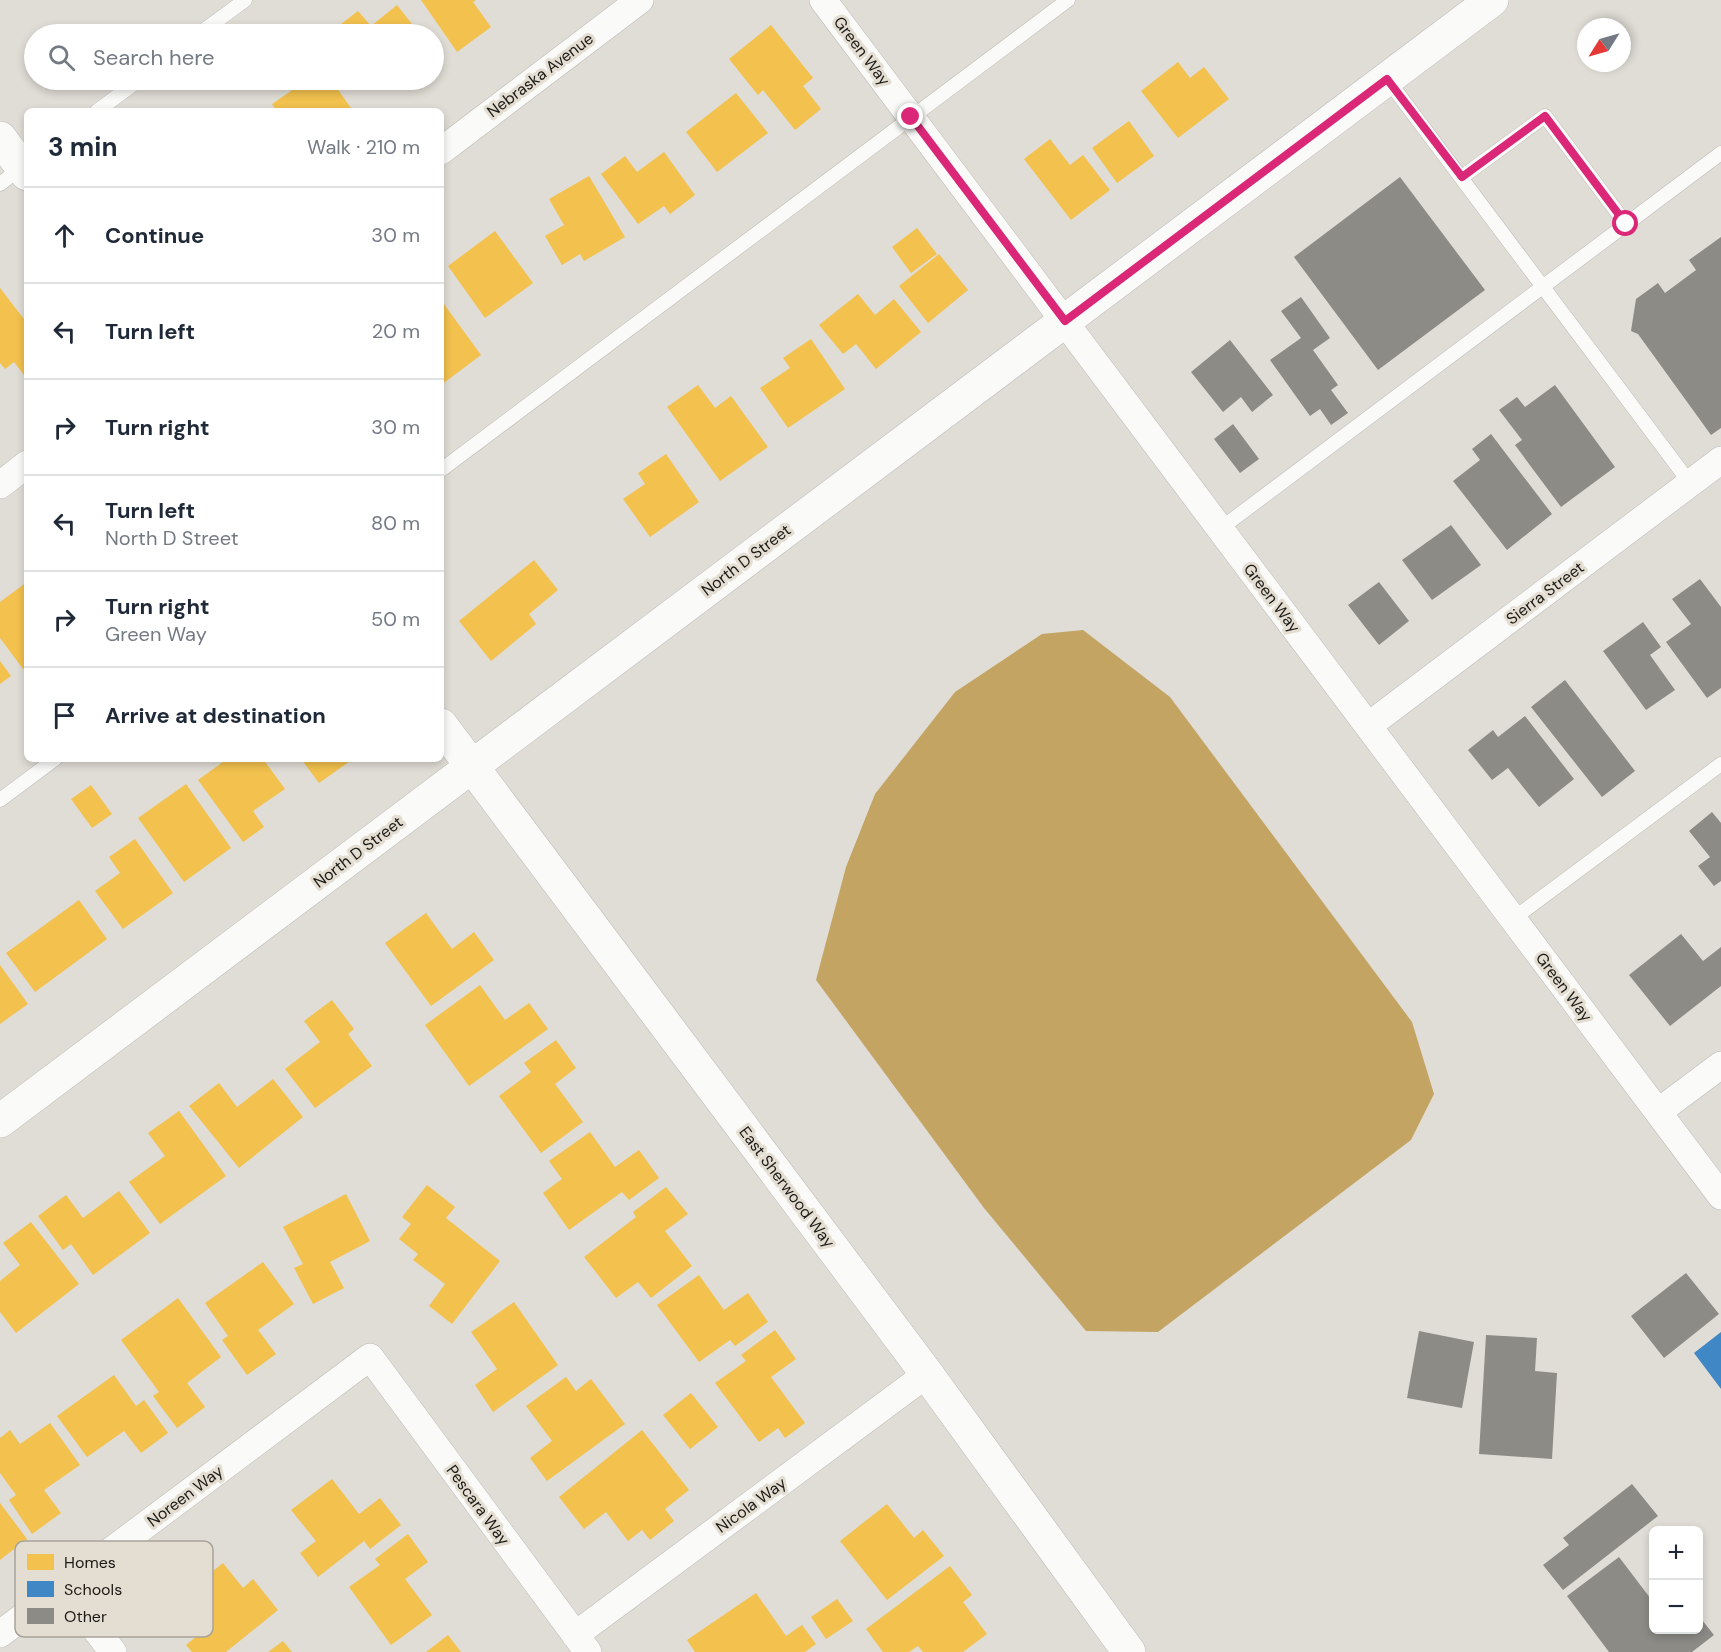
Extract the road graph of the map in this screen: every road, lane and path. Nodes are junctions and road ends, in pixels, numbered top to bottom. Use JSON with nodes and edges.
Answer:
{"nodes":[{"id":1,"x":245,"y":0,"type":"edge"},
{"id":2,"x":640,"y":0,"type":"edge"},
{"id":3,"x":824,"y":0,"type":"edge"},
{"id":4,"x":1068,"y":0,"type":"edge"},
{"id":5,"x":1492,"y":0,"type":"edge"},
{"id":6,"x":213,"y":24,"type":"edge"},
{"id":7,"x":1387,"y":79,"type":"junction"},
{"id":8,"x":125,"y":90,"type":"edge"},
{"id":9,"x":101,"y":108,"type":"edge"},
{"id":10,"x":911,"y":117,"type":"junction"},
{"id":11,"x":0,"y":138,"type":"edge"},
{"id":12,"x":444,"y":149,"type":"edge"},
{"id":13,"x":1721,"y":153,"type":"edge"},
{"id":14,"x":19,"y":172,"type":"edge"},
{"id":15,"x":1462,"y":177,"type":"junction"},
{"id":16,"x":1626,"y":224,"type":"junction"},
{"id":17,"x":1544,"y":286,"type":"junction"},
{"id":18,"x":1065,"y":321,"type":"junction"},
{"id":19,"x":1721,"y":460,"type":"edge"},
{"id":20,"x":24,"y":467,"type":"edge"},
{"id":21,"x":444,"y":468,"type":"edge"},
{"id":22,"x":1690,"y":483,"type":"junction"},
{"id":23,"x":0,"y":485,"type":"edge"},
{"id":24,"x":1220,"y":529,"type":"junction"},
{"id":25,"x":1368,"y":726,"type":"junction"},
{"id":26,"x":444,"y":729,"type":"edge"},
{"id":27,"x":51,"y":762,"type":"edge"},
{"id":28,"x":1721,"y":764,"type":"edge"},
{"id":29,"x":472,"y":766,"type":"junction"},
{"id":30,"x":0,"y":800,"type":"edge"},
{"id":31,"x":1513,"y":918,"type":"junction"},
{"id":32,"x":1721,"y":1065,"type":"edge"},
{"id":33,"x":1658,"y":1112,"type":"junction"},
{"id":34,"x":0,"y":1121,"type":"edge"},
{"id":35,"x":1721,"y":1196,"type":"edge"},
{"id":36,"x":369,"y":1357,"type":"joint"},
{"id":37,"x":927,"y":1374,"type":"junction"},
{"id":38,"x":124,"y":1541,"type":"edge"},
{"id":39,"x":15,"y":1623,"type":"edge"},
{"id":40,"x":0,"y":1634,"type":"edge"},
{"id":41,"x":101,"y":1637,"type":"edge"},
{"id":42,"x":581,"y":1643,"type":"edge"},
{"id":43,"x":112,"y":1652,"type":"edge"},
{"id":44,"x":1129,"y":1652,"type":"edge"}],
"edges":[{"from":1,"to":6,"type":"lane"},
{"from":2,"to":12,"type":"street","name":"Nebraska Avenue"},
{"from":3,"to":10,"type":"street","name":"Green Way"},
{"from":4,"to":10,"type":"lane"},
{"from":5,"to":7,"type":"street","name":"North D Street"},
{"from":7,"to":15,"type":"lane"},
{"from":7,"to":18,"type":"street","name":"North D Street"},
{"from":8,"to":9,"type":"lane"},
{"from":10,"to":18,"type":"street","name":"Green Way"},
{"from":10,"to":21,"type":"lane"},
{"from":11,"to":14,"type":"street"},
{"from":13,"to":16,"type":"lane"},
{"from":15,"to":16,"type":"lane"},
{"from":15,"to":17,"type":"lane"},
{"from":16,"to":17,"type":"lane"},
{"from":17,"to":22,"type":"lane"},
{"from":17,"to":24,"type":"lane"},
{"from":18,"to":24,"type":"street","name":"Green Way"},
{"from":18,"to":29,"type":"street","name":"North D Street"},
{"from":19,"to":22,"type":"street","name":"Sierra Street"},
{"from":20,"to":23,"type":"street"},
{"from":22,"to":25,"type":"street","name":"Sierra Street"},
{"from":24,"to":25,"type":"street","name":"Green Way"},
{"from":25,"to":31,"type":"street","name":"Green Way"},
{"from":26,"to":29,"type":"street","name":"East Sherwood Way"},
{"from":27,"to":30,"type":"lane"},
{"from":28,"to":31,"type":"lane"},
{"from":29,"to":34,"type":"street","name":"North D Street"},
{"from":29,"to":37,"type":"street","name":"East Sherwood Way"},
{"from":31,"to":33,"type":"street","name":"Green Way"},
{"from":32,"to":33,"type":"street"},
{"from":33,"to":35,"type":"street","name":"Green Way"},
{"from":36,"to":38,"type":"street","name":"Noreen Way"},
{"from":36,"to":42,"type":"street","name":"Pescara Way"},
{"from":37,"to":42,"type":"street","name":"Nicola Way"},
{"from":37,"to":44,"type":"street","name":"East Sherwood Way"},
{"from":39,"to":40,"type":"street","name":"Noreen Way"},
{"from":41,"to":43,"type":"street"}]}
